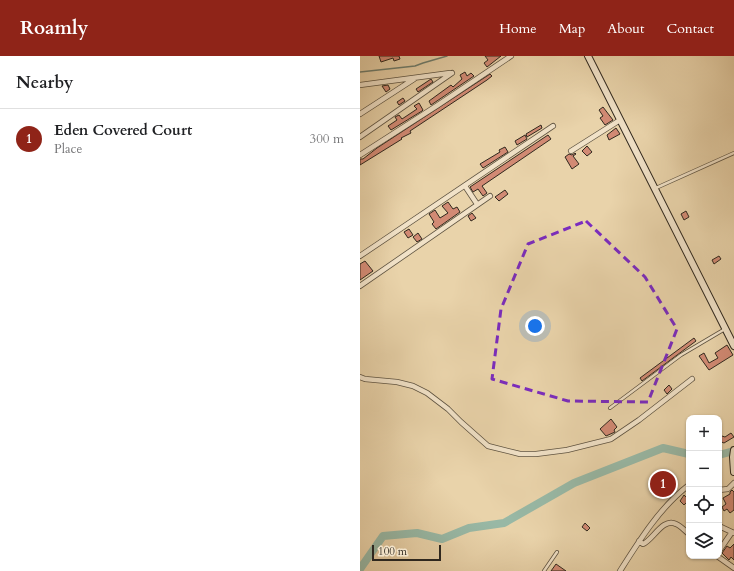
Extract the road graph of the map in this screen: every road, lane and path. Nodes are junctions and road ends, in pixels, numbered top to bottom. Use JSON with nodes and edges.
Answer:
{"nodes":[{"id":1,"x":511,"y":56,"type":"edge"},
{"id":2,"x":588,"y":56,"type":"edge"},
{"id":3,"x":415,"y":78,"type":"junction"},
{"id":4,"x":360,"y":85,"type":"edge"},
{"id":5,"x":360,"y":114,"type":"edge"},
{"id":6,"x":620,"y":120,"type":"junction"},
{"id":7,"x":553,"y":126,"type":"dead end"},
{"id":8,"x":360,"y":137,"type":"edge"},
{"id":9,"x":571,"y":151,"type":"dead end"},
{"id":10,"x":734,"y":153,"type":"edge"},
{"id":11,"x":360,"y":155,"type":"edge"},
{"id":12,"x":465,"y":186,"type":"junction"},
{"id":13,"x":655,"y":188,"type":"junction"},
{"id":14,"x":490,"y":196,"type":"dead end"},
{"id":15,"x":477,"y":204,"type":"junction"},
{"id":16,"x":360,"y":256,"type":"edge"},
{"id":17,"x":360,"y":286,"type":"edge"},
{"id":18,"x":725,"y":329,"type":"junction"},
{"id":19,"x":734,"y":346,"type":"edge"},
{"id":20,"x":360,"y":377,"type":"edge"},
{"id":21,"x":692,"y":379,"type":"dead end"},
{"id":22,"x":610,"y":408,"type":"dead end"},
{"id":23,"x":734,"y":450,"type":"edge"},
{"id":24,"x":733,"y":456,"type":"edge"},
{"id":25,"x":734,"y":472,"type":"edge"},
{"id":26,"x":734,"y":484,"type":"edge"},
{"id":27,"x":687,"y":487,"type":"edge"},
{"id":28,"x":722,"y":490,"type":"edge"},
{"id":29,"x":722,"y":527,"type":"edge"},
{"id":30,"x":686,"y":532,"type":"edge"},
{"id":31,"x":733,"y":532,"type":"edge"},
{"id":32,"x":639,"y":541,"type":"junction"},
{"id":33,"x":722,"y":547,"type":"edge"},
{"id":34,"x":557,"y":552,"type":"dead end"},
{"id":35,"x":721,"y":559,"type":"edge"},
{"id":36,"x":734,"y":568,"type":"edge"},
{"id":37,"x":544,"y":571,"type":"edge"},
{"id":38,"x":620,"y":571,"type":"edge"}],
"edges":[{"from":1,"to":11,"type":"street"},
{"from":2,"to":6,"type":"street"},
{"from":3,"to":4,"type":"street"},
{"from":3,"to":5,"type":"street"},
{"from":3,"to":8,"type":"street"},
{"from":6,"to":9,"type":"street"},
{"from":6,"to":13,"type":"street"},
{"from":7,"to":12,"type":"street"},
{"from":10,"to":13,"type":"lane"},
{"from":12,"to":15,"type":"street"},
{"from":12,"to":16,"type":"street"},
{"from":13,"to":18,"type":"street"},
{"from":14,"to":15,"type":"street"},
{"from":15,"to":17,"type":"street"},
{"from":18,"to":19,"type":"street"},
{"from":18,"to":22,"type":"lane"},
{"from":20,"to":21,"type":"street"},
{"from":23,"to":24,"type":"street"},
{"from":24,"to":25,"type":"street"},
{"from":26,"to":28,"type":"street"},
{"from":27,"to":32,"type":"street"},
{"from":29,"to":31,"type":"street"},
{"from":30,"to":32,"type":"street"},
{"from":31,"to":33,"type":"street"},
{"from":32,"to":38,"type":"street"},
{"from":34,"to":37,"type":"lane"},
{"from":35,"to":36,"type":"street"}]}
